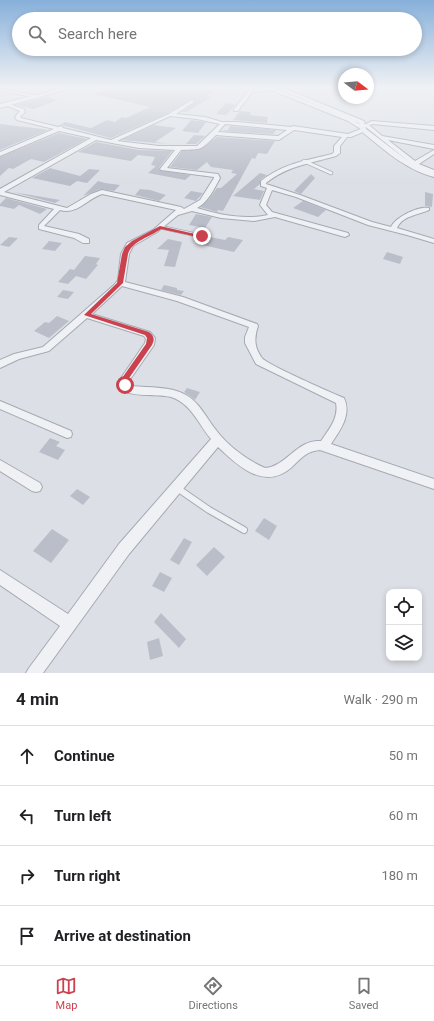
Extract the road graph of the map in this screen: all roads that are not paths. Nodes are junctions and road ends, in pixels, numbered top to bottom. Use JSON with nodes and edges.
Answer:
{"nodes":[{"id":1,"x":18,"y":118,"type":"edge"},
{"id":2,"x":162,"y":118,"type":"edge"},
{"id":3,"x":196,"y":118,"type":"edge"},
{"id":4,"x":355,"y":118,"type":"edge"},
{"id":5,"x":222,"y":123,"type":"junction"},
{"id":6,"x":364,"y":127,"type":"junction"},
{"id":7,"x":61,"y":128,"type":"junction"},
{"id":8,"x":434,"y":128,"type":"edge"},
{"id":9,"x":291,"y":129,"type":"junction"},
{"id":10,"x":213,"y":133,"type":"junction"},
{"id":11,"x":346,"y":135,"type":"junction"},
{"id":12,"x":380,"y":137,"type":"junction"},
{"id":13,"x":95,"y":138,"type":"junction"},
{"id":14,"x":112,"y":141,"type":"junction"},
{"id":15,"x":434,"y":147,"type":"edge"},
{"id":16,"x":179,"y":148,"type":"junction"},
{"id":17,"x":434,"y":152,"type":"edge"},
{"id":18,"x":0,"y":154,"type":"edge"},
{"id":19,"x":304,"y":162,"type":"junction"},
{"id":20,"x":415,"y":164,"type":"junction"},
{"id":21,"x":434,"y":172,"type":"edge"},
{"id":22,"x":331,"y":173,"type":"dead end"},
{"id":23,"x":434,"y":175,"type":"edge"},
{"id":24,"x":270,"y":188,"type":"junction"},
{"id":25,"x":0,"y":192,"type":"edge"},
{"id":26,"x":59,"y":208,"type":"junction"},
{"id":27,"x":193,"y":209,"type":"junction"},
{"id":28,"x":427,"y":209,"type":"dead end"},
{"id":29,"x":177,"y":213,"type":"junction"},
{"id":30,"x":269,"y":213,"type":"junction"},
{"id":31,"x":160,"y":227,"type":"junction"},
{"id":32,"x":393,"y":229,"type":"junction"},
{"id":33,"x":346,"y":235,"type":"dead end"},
{"id":34,"x":202,"y":236,"type":"dead end"},
{"id":35,"x":86,"y":241,"type":"dead end"},
{"id":36,"x":434,"y":241,"type":"edge"},
{"id":37,"x":120,"y":283,"type":"junction"},
{"id":38,"x":87,"y":315,"type":"junction"},
{"id":39,"x":0,"y":365,"type":"edge"},
{"id":40,"x":0,"y":405,"type":"edge"},
{"id":41,"x":67,"y":434,"type":"dead end"},
{"id":42,"x":217,"y":440,"type":"junction"},
{"id":43,"x":324,"y":446,"type":"junction"},
{"id":44,"x":0,"y":465,"type":"edge"},
{"id":45,"x":434,"y":484,"type":"edge"},
{"id":46,"x":36,"y":486,"type":"dead end"},
{"id":47,"x":177,"y":488,"type":"junction"},
{"id":48,"x":244,"y":530,"type":"dead end"},
{"id":49,"x":0,"y":577,"type":"edge"},
{"id":50,"x":70,"y":624,"type":"junction"},
{"id":51,"x":34,"y":673,"type":"edge"}],
"edges":[{"from":1,"to":7,"type":"street"},
{"from":2,"to":14,"type":"street"},
{"from":3,"to":5,"type":"street"},
{"from":4,"to":6,"type":"street"},
{"from":5,"to":9,"type":"street"},
{"from":5,"to":10,"type":"street"},
{"from":6,"to":8,"type":"street"},
{"from":6,"to":11,"type":"street"},
{"from":6,"to":12,"type":"street"},
{"from":6,"to":23,"type":"street"},
{"from":7,"to":13,"type":"street"},
{"from":7,"to":18,"type":"street"},
{"from":9,"to":10,"type":"street"},
{"from":9,"to":11,"type":"street"},
{"from":10,"to":16,"type":"street"},
{"from":11,"to":19,"type":"street"},
{"from":12,"to":15,"type":"street"},
{"from":12,"to":20,"type":"street"},
{"from":13,"to":14,"type":"street"},
{"from":13,"to":25,"type":"street"},
{"from":14,"to":16,"type":"street"},
{"from":16,"to":27,"type":"street"},
{"from":17,"to":20,"type":"street"},
{"from":19,"to":22,"type":"lane"},
{"from":19,"to":24,"type":"street"},
{"from":20,"to":21,"type":"street"},
{"from":24,"to":30,"type":"street"},
{"from":24,"to":32,"type":"street"},
{"from":25,"to":26,"type":"street"},
{"from":26,"to":29,"type":"street"},
{"from":26,"to":35,"type":"street"},
{"from":27,"to":29,"type":"street"},
{"from":27,"to":30,"type":"street"},
{"from":28,"to":32,"type":"street"},
{"from":29,"to":31,"type":"street"},
{"from":30,"to":33,"type":"street"},
{"from":31,"to":34,"type":"lane"},
{"from":31,"to":37,"type":"street"},
{"from":32,"to":36,"type":"street"},
{"from":37,"to":38,"type":"street"},
{"from":37,"to":43,"type":"street"},
{"from":38,"to":39,"type":"street"},
{"from":38,"to":42,"type":"street"},
{"from":40,"to":41,"type":"street"},
{"from":42,"to":43,"type":"street"},
{"from":42,"to":47,"type":"street"},
{"from":43,"to":45,"type":"street"},
{"from":44,"to":46,"type":"street"},
{"from":47,"to":48,"type":"lane"},
{"from":47,"to":50,"type":"street"},
{"from":49,"to":50,"type":"street"},
{"from":50,"to":51,"type":"street"}]}
